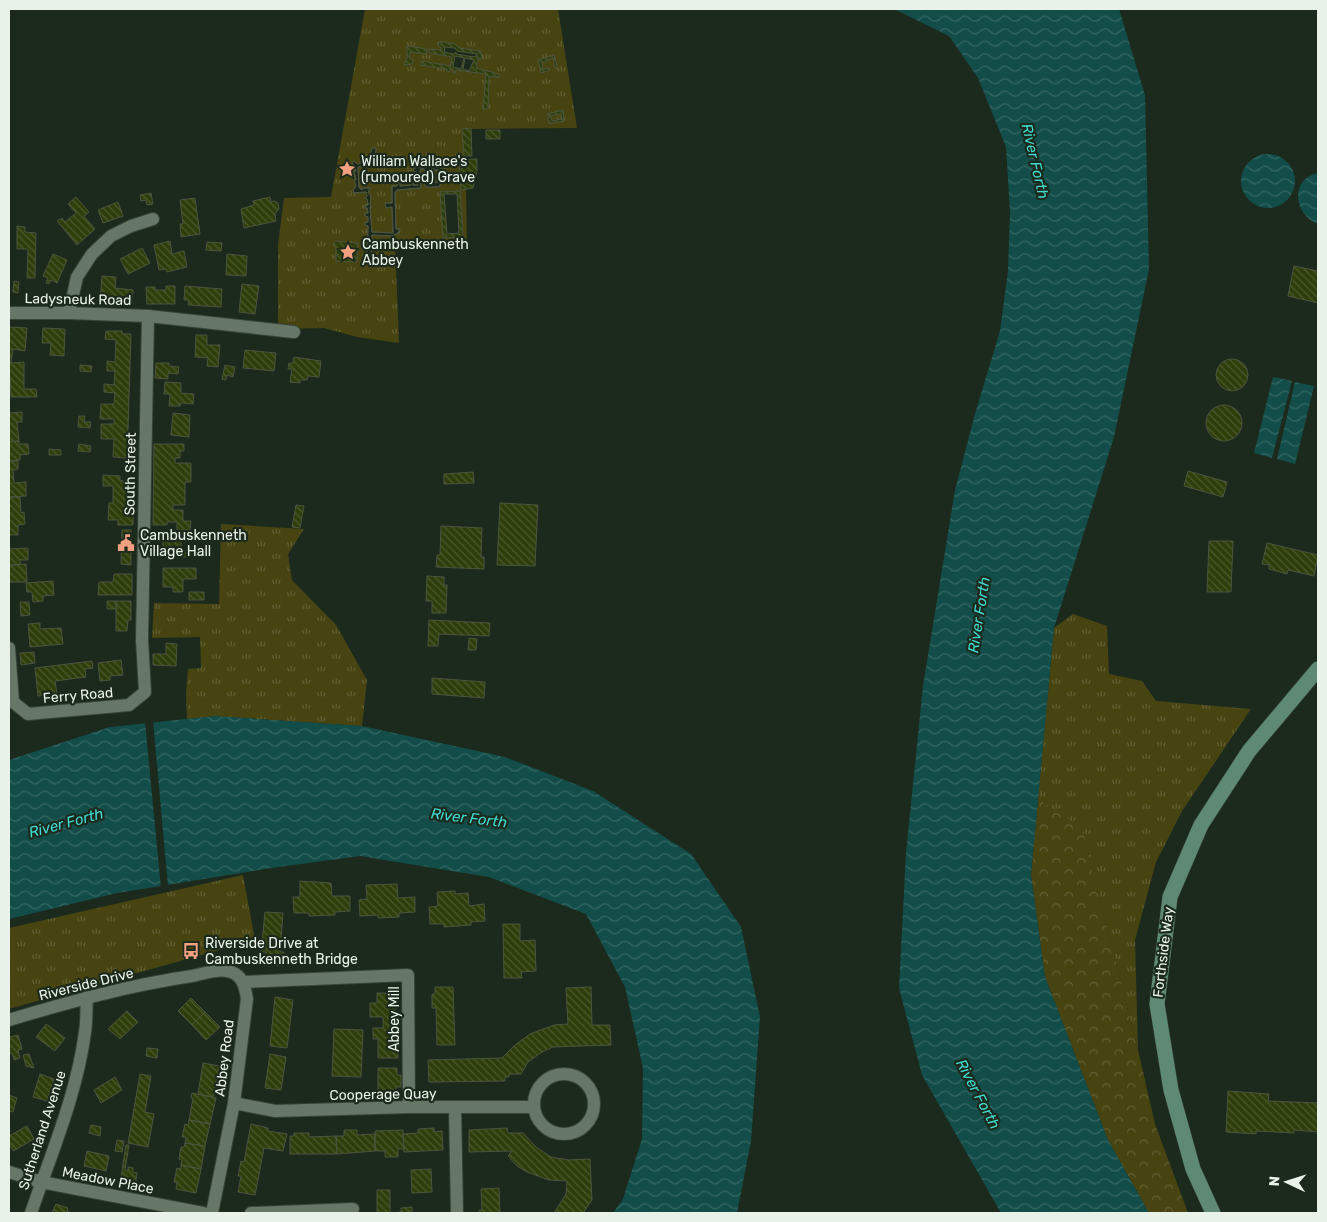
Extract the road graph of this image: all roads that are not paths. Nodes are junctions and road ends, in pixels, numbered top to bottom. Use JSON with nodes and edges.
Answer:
{"nodes":[{"id":1,"x":153,"y":219,"type":"dead end"},
{"id":2,"x":9,"y":313,"type":"edge"},
{"id":3,"x":69,"y":313,"type":"junction"},
{"id":4,"x":148,"y":316,"type":"junction"},
{"id":5,"x":294,"y":332,"type":"dead end"},
{"id":6,"x":9,"y":648,"type":"edge"},
{"id":7,"x":1318,"y":669,"type":"edge"},
{"id":8,"x":145,"y":692,"type":"joint"},
{"id":9,"x":244,"y":982,"type":"junction"},
{"id":10,"x":87,"y":997,"type":"junction"},
{"id":11,"x":9,"y":1020,"type":"edge"},
{"id":12,"x":234,"y":1103,"type":"junction"},
{"id":13,"x":409,"y":1107,"type":"junction"},
{"id":14,"x":455,"y":1108,"type":"junction"},
{"id":15,"x":534,"y":1108,"type":"junction"},
{"id":16,"x":9,"y":1172,"type":"edge"},
{"id":17,"x":42,"y":1182,"type":"junction"},
{"id":18,"x":353,"y":1209,"type":"dead end"},
{"id":19,"x":31,"y":1213,"type":"edge"},
{"id":20,"x":203,"y":1213,"type":"edge"},
{"id":21,"x":212,"y":1213,"type":"edge"},
{"id":22,"x":251,"y":1213,"type":"edge"},
{"id":23,"x":457,"y":1213,"type":"edge"},
{"id":24,"x":1213,"y":1213,"type":"edge"}],
"edges":[{"from":1,"to":3,"type":"street"},
{"from":2,"to":3,"type":"street","name":"Ladysneuk Road"},
{"from":3,"to":4,"type":"street","name":"Ladysneuk Road"},
{"from":4,"to":5,"type":"street","name":"Ladysneuk Road"},
{"from":4,"to":8,"type":"street","name":"South Street"},
{"from":6,"to":8,"type":"street","name":"Ferry Road"},
{"from":7,"to":24,"type":"street","name":"Forthside Way"},
{"from":9,"to":10,"type":"street","name":"Riverside Drive"},
{"from":9,"to":12,"type":"street","name":"Abbey Road"},
{"from":9,"to":13,"type":"street","name":"Abbey Mill"},
{"from":10,"to":11,"type":"street","name":"Riverside Drive"},
{"from":10,"to":17,"type":"street","name":"Sutherland Avenue"},
{"from":12,"to":13,"type":"street","name":"Cooperage Quay"},
{"from":12,"to":21,"type":"street","name":"Abbey Road"},
{"from":13,"to":14,"type":"street","name":"Cooperage Quay"},
{"from":14,"to":15,"type":"street","name":"Cooperage Quay"},
{"from":14,"to":23,"type":"street"},
{"from":15,"to":15,"type":"street"},
{"from":16,"to":17,"type":"street","name":"Meadow Place"},
{"from":17,"to":19,"type":"street","name":"Sutherland Avenue"},
{"from":17,"to":20,"type":"street","name":"Meadow Place"},
{"from":18,"to":22,"type":"street"}]}
